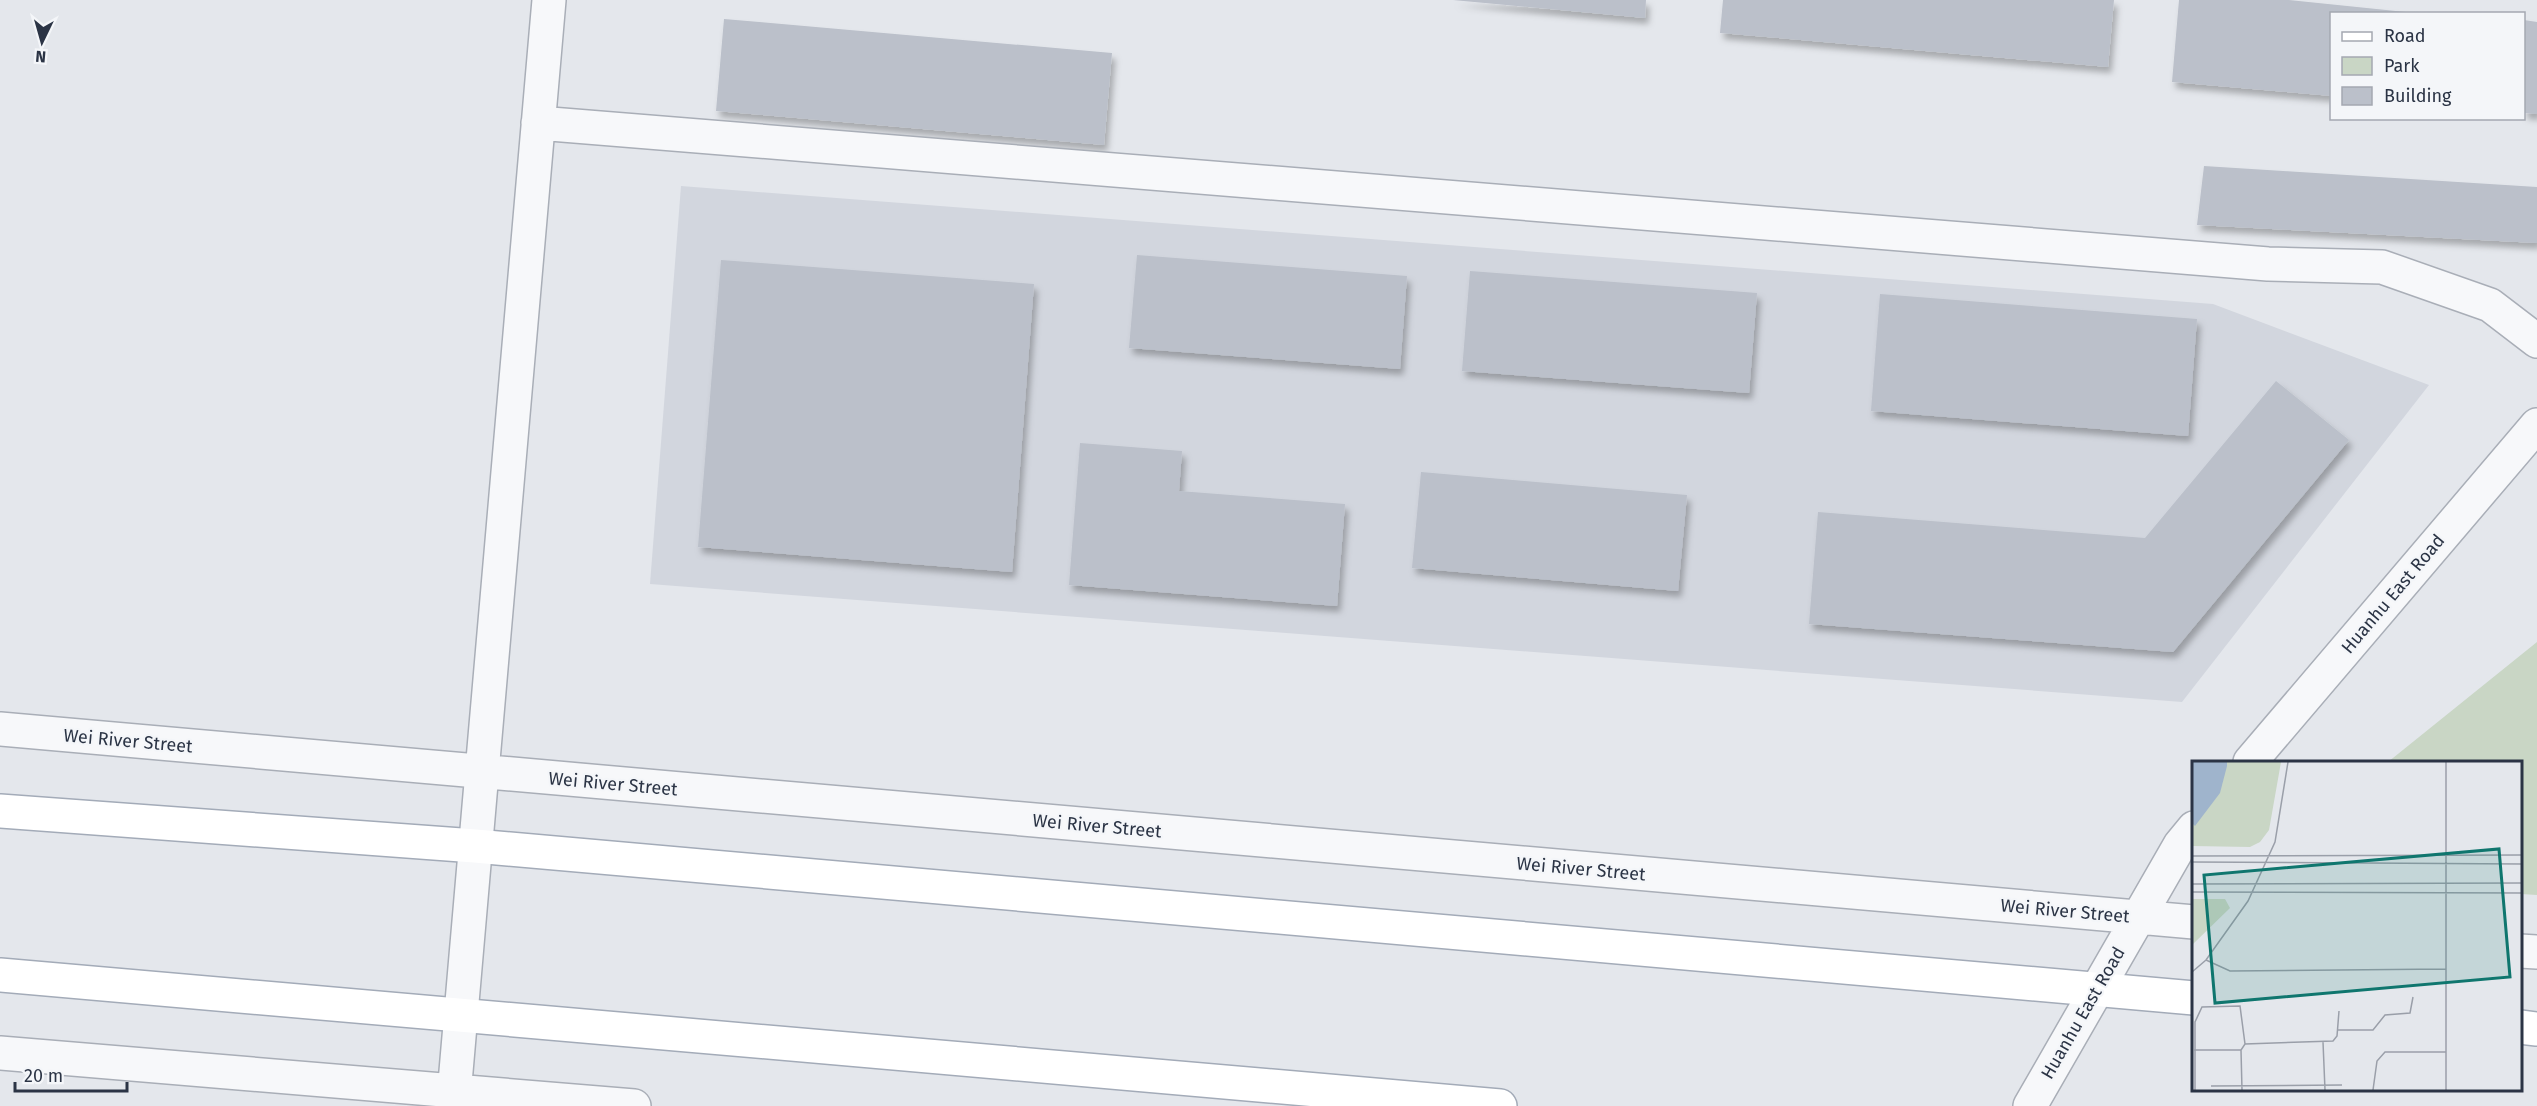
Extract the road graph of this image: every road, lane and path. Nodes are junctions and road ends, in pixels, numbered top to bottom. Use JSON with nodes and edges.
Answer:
{"nodes":[{"id":1,"x":549,"y":0,"type":"edge"},
{"id":2,"x":538,"y":123,"type":"junction"},
{"id":3,"x":2537,"y":341,"type":"edge"},
{"id":4,"x":2537,"y":425,"type":"edge"},
{"id":5,"x":0,"y":729,"type":"edge"},
{"id":6,"x":2251,"y":761,"type":"edge"},
{"id":7,"x":481,"y":772,"type":"junction"},
{"id":8,"x":0,"y":811,"type":"edge"},
{"id":9,"x":2192,"y":829,"type":"edge"},
{"id":10,"x":475,"y":846,"type":"junction"},
{"id":11,"x":2138,"y":917,"type":"junction"},
{"id":12,"x":2192,"y":922,"type":"edge"},
{"id":13,"x":2522,"y":951,"type":"edge"},
{"id":14,"x":2537,"y":952,"type":"edge"},
{"id":15,"x":0,"y":975,"type":"edge"},
{"id":16,"x":2096,"y":990,"type":"junction"},
{"id":17,"x":2192,"y":998,"type":"edge"},
{"id":18,"x":461,"y":1016,"type":"junction"},
{"id":19,"x":2522,"y":1027,"type":"edge"},
{"id":20,"x":2537,"y":1029,"type":"edge"},
{"id":21,"x":0,"y":1053,"type":"edge"},
{"id":22,"x":454,"y":1098,"type":"edge"},
{"id":23,"x":634,"y":1106,"type":"edge"},
{"id":24,"x":1500,"y":1106,"type":"edge"},
{"id":25,"x":2030,"y":1106,"type":"edge"}],
"edges":[{"from":1,"to":2,"type":"street"},
{"from":2,"to":3,"type":"street"},
{"from":2,"to":7,"type":"street"},
{"from":4,"to":6,"type":"street","name":"Huanhu East Road"},
{"from":5,"to":7,"type":"street","name":"Wei River Street"},
{"from":7,"to":10,"type":"street"},
{"from":7,"to":11,"type":"street","name":"Wei River Street"},
{"from":8,"to":10,"type":"main road"},
{"from":9,"to":11,"type":"street","name":"Huanhu East Road"},
{"from":10,"to":16,"type":"main road"},
{"from":10,"to":18,"type":"street"},
{"from":11,"to":12,"type":"street","name":"Wei River Street"},
{"from":11,"to":16,"type":"street","name":"Huanhu East Road"},
{"from":13,"to":14,"type":"street"},
{"from":15,"to":18,"type":"main road"},
{"from":16,"to":17,"type":"main road"},
{"from":16,"to":25,"type":"street","name":"Huanhu East Road"},
{"from":18,"to":22,"type":"street"},
{"from":18,"to":24,"type":"main road"},
{"from":19,"to":20,"type":"main road"},
{"from":21,"to":22,"type":"street"},
{"from":22,"to":23,"type":"street"}]}
